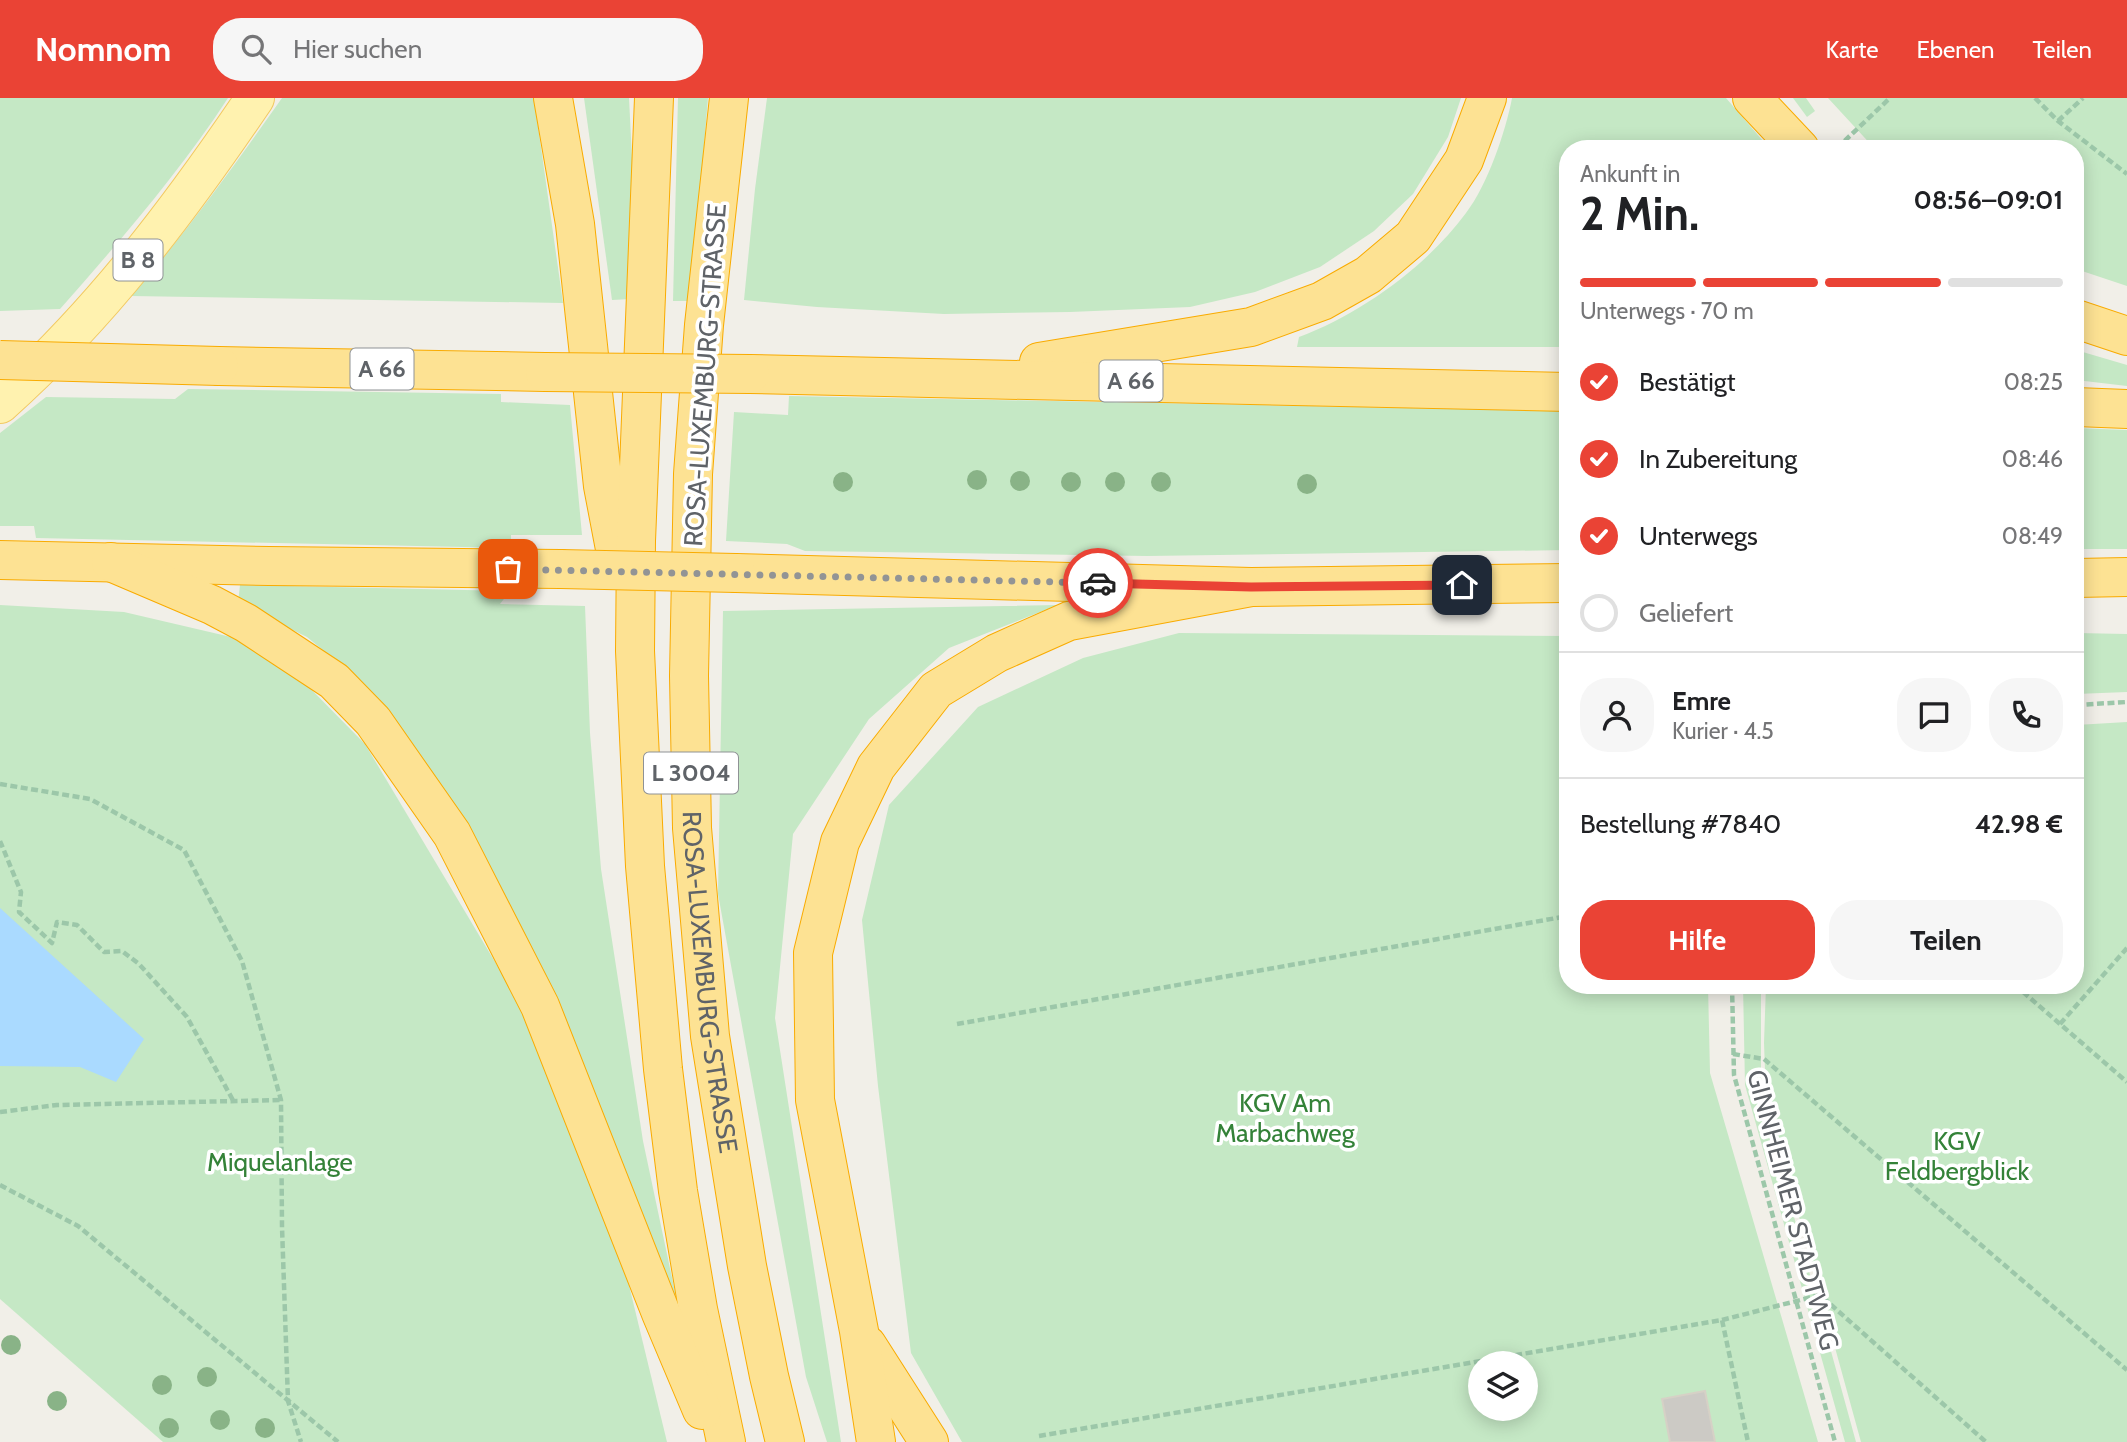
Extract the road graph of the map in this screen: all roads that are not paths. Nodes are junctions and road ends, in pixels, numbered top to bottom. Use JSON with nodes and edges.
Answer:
{"nodes":[{"id":1,"x":255,"y":98,"type":"edge"},
{"id":2,"x":553,"y":98,"type":"edge"},
{"id":3,"x":654,"y":98,"type":"edge"},
{"id":4,"x":729,"y":98,"type":"edge"},
{"id":5,"x":1487,"y":98,"type":"edge"},
{"id":6,"x":1752,"y":98,"type":"edge"},
{"id":7,"x":1791,"y":140,"type":"edge"},
{"id":8,"x":2084,"y":322,"type":"edge"},
{"id":9,"x":2127,"y":336,"type":"edge"},
{"id":10,"x":0,"y":360,"type":"edge"},
{"id":11,"x":954,"y":377,"type":"junction"},
{"id":12,"x":1559,"y":392,"type":"edge"},
{"id":13,"x":0,"y":404,"type":"edge"},
{"id":14,"x":2084,"y":407,"type":"edge"},
{"id":15,"x":2127,"y":409,"type":"edge"},
{"id":16,"x":5,"y":560,"type":"edge"},
{"id":17,"x":111,"y":562,"type":"junction"},
{"id":18,"x":2127,"y":577,"type":"edge"},
{"id":19,"x":2084,"y":578,"type":"edge"},
{"id":20,"x":1559,"y":583,"type":"edge"},
{"id":21,"x":1251,"y":587,"type":"junction"},
{"id":22,"x":635,"y":651,"type":"junction"},
{"id":23,"x":859,"y":1331,"type":"junction"},
{"id":24,"x":715,"y":1442,"type":"edge"},
{"id":25,"x":726,"y":1442,"type":"edge"},
{"id":26,"x":785,"y":1442,"type":"edge"},
{"id":27,"x":876,"y":1442,"type":"edge"},
{"id":28,"x":929,"y":1442,"type":"edge"}],
"edges":[{"from":1,"to":13,"type":"main road","number":"B 8"},
{"from":2,"to":22,"type":"highway"},
{"from":3,"to":22,"type":"highway","name":"ROSA-LUXEMBURG-STRASSE","number":"L 3004"},
{"from":4,"to":26,"type":"highway","name":"ROSA-LUXEMBURG-STRASSE","number":"L 3004"},
{"from":5,"to":11,"type":"highway"},
{"from":6,"to":7,"type":"highway"},
{"from":8,"to":9,"type":"highway"},
{"from":10,"to":11,"type":"highway","number":"A 66","bridge":true},
{"from":11,"to":12,"type":"highway","number":"A 66"},
{"from":14,"to":15,"type":"highway"},
{"from":16,"to":17,"type":"highway"},
{"from":17,"to":21,"type":"highway","bridge":true},
{"from":17,"to":24,"type":"highway"},
{"from":18,"to":19,"type":"highway"},
{"from":20,"to":21,"type":"highway"},
{"from":21,"to":23,"type":"highway"},
{"from":22,"to":25,"type":"highway","name":"ROSA-LUXEMBURG-STRASSE","number":"L 3004"},
{"from":23,"to":27,"type":"highway"},
{"from":23,"to":28,"type":"highway"}]}
